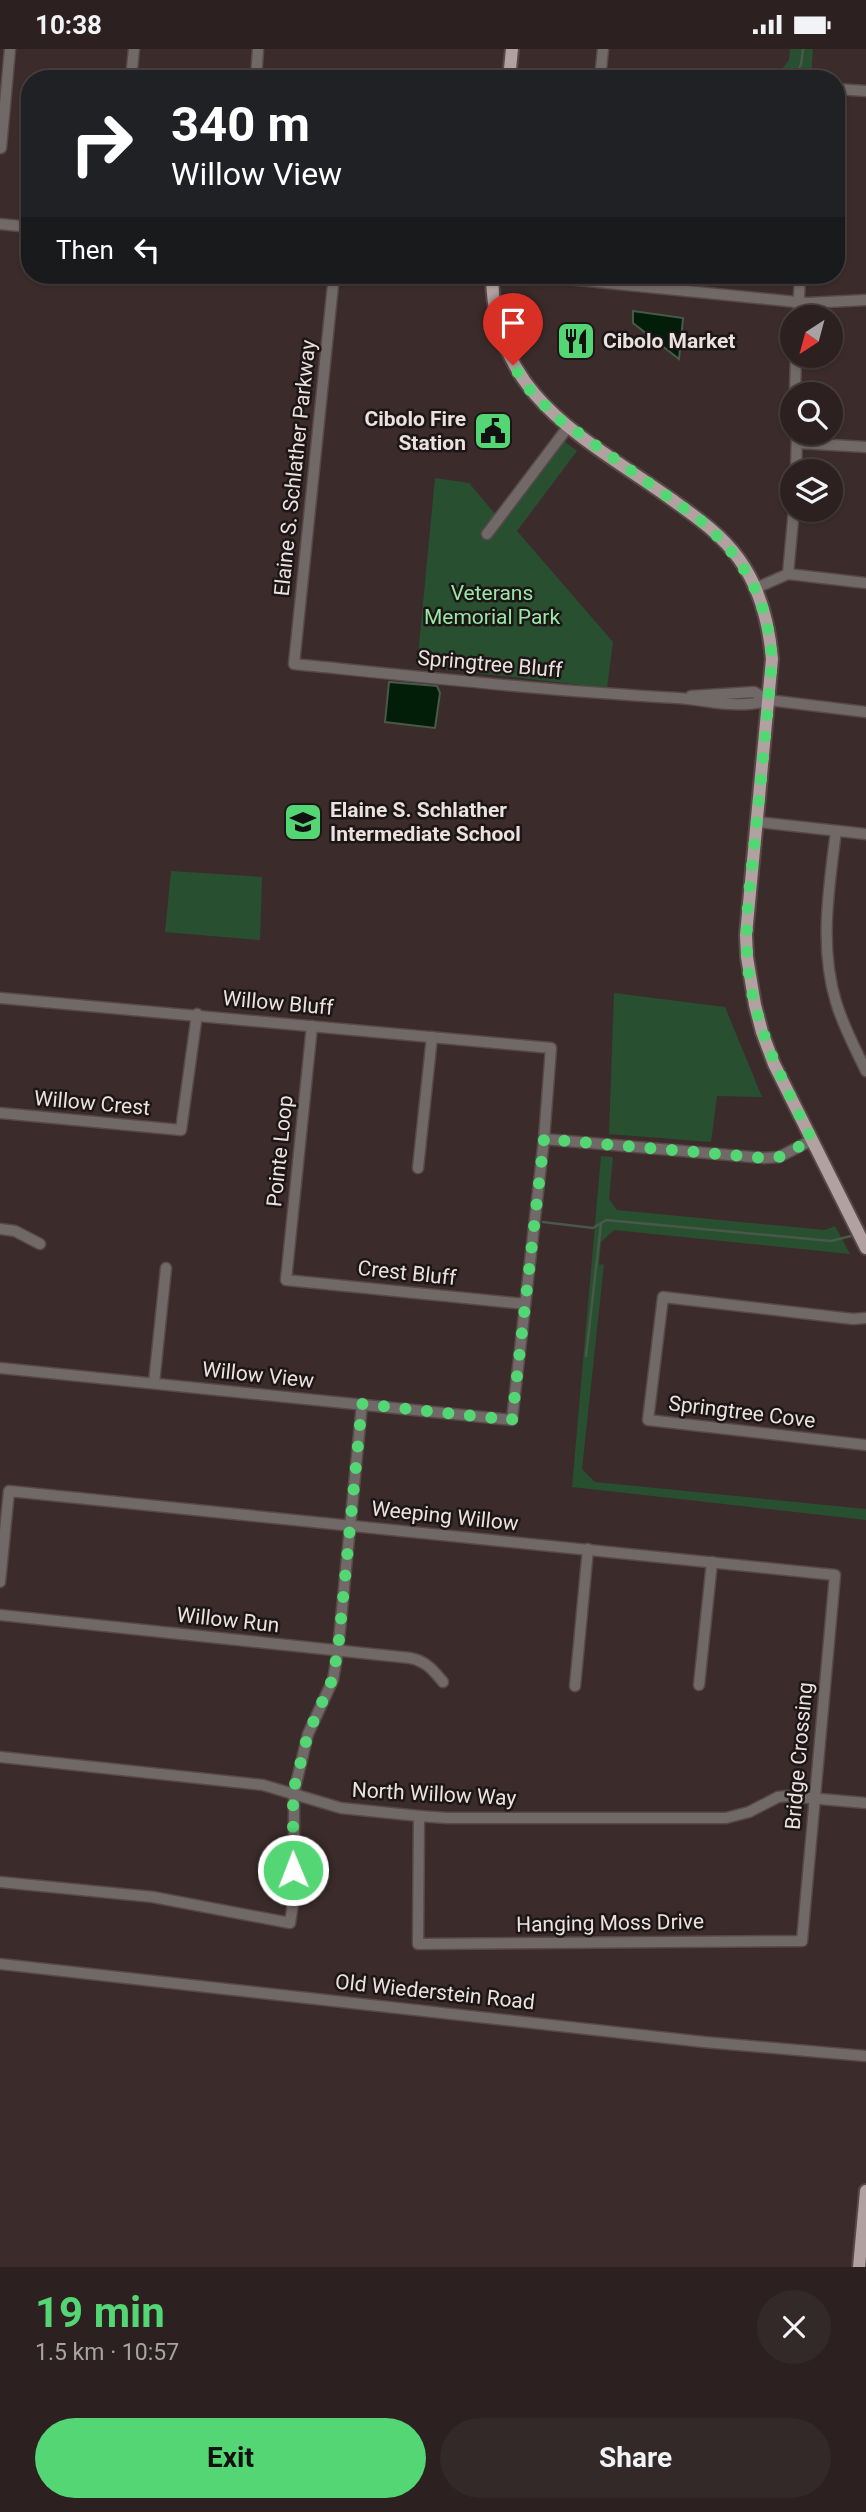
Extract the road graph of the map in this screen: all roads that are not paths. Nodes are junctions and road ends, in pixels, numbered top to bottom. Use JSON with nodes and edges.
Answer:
{"nodes":[{"id":1,"x":10,"y":49,"type":"edge"},
{"id":2,"x":134,"y":49,"type":"edge"},
{"id":3,"x":258,"y":49,"type":"edge"},
{"id":4,"x":512,"y":49,"type":"edge"},
{"id":5,"x":603,"y":49,"type":"edge"},
{"id":6,"x":132,"y":70,"type":"edge"},
{"id":7,"x":257,"y":70,"type":"edge"},
{"id":8,"x":510,"y":70,"type":"edge"},
{"id":9,"x":601,"y":70,"type":"edge"},
{"id":10,"x":845,"y":90,"type":"edge"},
{"id":11,"x":866,"y":91,"type":"edge"},
{"id":12,"x":1,"y":148,"type":"edge"},
{"id":13,"x":0,"y":224,"type":"edge"},
{"id":14,"x":21,"y":226,"type":"edge"},
{"id":15,"x":333,"y":284,"type":"edge"},
{"id":16,"x":492,"y":284,"type":"edge"},
{"id":17,"x":615,"y":284,"type":"edge"},
{"id":18,"x":800,"y":284,"type":"edge"},
{"id":19,"x":866,"y":300,"type":"edge"},
{"id":20,"x":800,"y":303,"type":"junction"},
{"id":21,"x":568,"y":427,"type":"junction"},
{"id":22,"x":843,"y":444,"type":"edge"},
{"id":23,"x":866,"y":447,"type":"edge"},
{"id":24,"x":793,"y":522,"type":"edge"},
{"id":25,"x":487,"y":534,"type":"dead end"},
{"id":26,"x":788,"y":574,"type":"junction"},
{"id":27,"x":866,"y":583,"type":"edge"},
{"id":28,"x":756,"y":588,"type":"junction"},
{"id":29,"x":294,"y":664,"type":"joint"},
{"id":30,"x":768,"y":701,"type":"junction"},
{"id":31,"x":866,"y":712,"type":"edge"},
{"id":32,"x":757,"y":822,"type":"junction"},
{"id":33,"x":836,"y":831,"type":"junction"},
{"id":34,"x":866,"y":834,"type":"edge"},
{"id":35,"x":0,"y":998,"type":"edge"},
{"id":36,"x":198,"y":1014,"type":"junction"},
{"id":37,"x":312,"y":1026,"type":"junction"},
{"id":38,"x":432,"y":1037,"type":"junction"},
{"id":39,"x":866,"y":1071,"type":"edge"},
{"id":40,"x":0,"y":1113,"type":"edge"},
{"id":41,"x":544,"y":1139,"type":"junction"},
{"id":42,"x":812,"y":1140,"type":"junction"},
{"id":43,"x":418,"y":1168,"type":"dead end"},
{"id":44,"x":0,"y":1229,"type":"edge"},
{"id":45,"x":40,"y":1244,"type":"dead end"},
{"id":46,"x":866,"y":1248,"type":"edge"},
{"id":47,"x":166,"y":1268,"type":"dead end"},
{"id":48,"x":286,"y":1280,"type":"joint"},
{"id":49,"x":525,"y":1304,"type":"junction"},
{"id":50,"x":866,"y":1318,"type":"edge"},
{"id":51,"x":0,"y":1368,"type":"edge"},
{"id":52,"x":154,"y":1384,"type":"junction"},
{"id":53,"x":362,"y":1404,"type":"junction"},
{"id":54,"x":866,"y":1445,"type":"edge"},
{"id":55,"x":350,"y":1526,"type":"junction"},
{"id":56,"x":588,"y":1549,"type":"junction"},
{"id":57,"x":712,"y":1562,"type":"junction"},
{"id":58,"x":835,"y":1575,"type":"joint"},
{"id":59,"x":0,"y":1582,"type":"edge"},
{"id":60,"x":0,"y":1615,"type":"edge"},
{"id":61,"x":338,"y":1650,"type":"junction"},
{"id":62,"x":443,"y":1682,"type":"dead end"},
{"id":63,"x":699,"y":1685,"type":"dead end"},
{"id":64,"x":575,"y":1686,"type":"dead end"},
{"id":65,"x":0,"y":1757,"type":"edge"},
{"id":66,"x":293,"y":1792,"type":"junction"},
{"id":67,"x":815,"y":1798,"type":"junction"},
{"id":68,"x":866,"y":1803,"type":"edge"},
{"id":69,"x":419,"y":1816,"type":"junction"},
{"id":70,"x":0,"y":1882,"type":"edge"},
{"id":71,"x":802,"y":1941,"type":"joint"},
{"id":72,"x":0,"y":1964,"type":"edge"},
{"id":73,"x":866,"y":2056,"type":"edge"},
{"id":74,"x":866,"y":2191,"type":"edge"},
{"id":75,"x":859,"y":2267,"type":"edge"}],
"edges":[{"from":1,"to":12,"type":"street"},
{"from":2,"to":6,"type":"street"},
{"from":3,"to":7,"type":"street"},
{"from":4,"to":8,"type":"main road"},
{"from":5,"to":9,"type":"street"},
{"from":10,"to":11,"type":"street"},
{"from":13,"to":14,"type":"street"},
{"from":15,"to":29,"type":"street","name":"Elaine S. Schlather Parkway"},
{"from":16,"to":21,"type":"main road"},
{"from":17,"to":20,"type":"street"},
{"from":18,"to":20,"type":"street"},
{"from":19,"to":20,"type":"street"},
{"from":21,"to":25,"type":"street"},
{"from":21,"to":28,"type":"main road"},
{"from":22,"to":23,"type":"street"},
{"from":24,"to":26,"type":"street"},
{"from":26,"to":27,"type":"street"},
{"from":26,"to":28,"type":"street"},
{"from":28,"to":30,"type":"main road"},
{"from":29,"to":30,"type":"street","name":"Springtree Bluff"},
{"from":30,"to":31,"type":"street","name":"Springtree Bluff"},
{"from":30,"to":32,"type":"main road"},
{"from":32,"to":33,"type":"street"},
{"from":32,"to":42,"type":"main road"},
{"from":33,"to":34,"type":"street"},
{"from":33,"to":39,"type":"street"},
{"from":35,"to":36,"type":"street","name":"Willow Bluff"},
{"from":36,"to":37,"type":"street","name":"Willow Bluff"},
{"from":36,"to":40,"type":"street","name":"Willow Crest"},
{"from":37,"to":38,"type":"street","name":"Willow Bluff"},
{"from":37,"to":48,"type":"street","name":"Pointe Loop"},
{"from":38,"to":41,"type":"street","name":"Willow Bluff"},
{"from":38,"to":43,"type":"street"},
{"from":41,"to":42,"type":"street"},
{"from":41,"to":49,"type":"street"},
{"from":42,"to":46,"type":"main road"},
{"from":44,"to":45,"type":"street"},
{"from":47,"to":52,"type":"street"},
{"from":48,"to":49,"type":"street","name":"Crest Bluff"},
{"from":49,"to":53,"type":"street","name":"Willow View"},
{"from":50,"to":54,"type":"street","name":"Springtree Cove"},
{"from":51,"to":52,"type":"street","name":"Willow View"},
{"from":52,"to":53,"type":"street","name":"Willow View"},
{"from":53,"to":55,"type":"street"},
{"from":55,"to":56,"type":"street","name":"Weeping Willow"},
{"from":55,"to":59,"type":"street","name":"Weeping Willow"},
{"from":55,"to":61,"type":"street"},
{"from":56,"to":57,"type":"street","name":"Weeping Willow"},
{"from":56,"to":64,"type":"street"},
{"from":57,"to":58,"type":"street","name":"Weeping Willow"},
{"from":57,"to":63,"type":"street"},
{"from":58,"to":67,"type":"street","name":"Bridge Crossing"},
{"from":60,"to":61,"type":"street","name":"Willow Run"},
{"from":61,"to":62,"type":"street","name":"Willow Run"},
{"from":61,"to":66,"type":"street"},
{"from":65,"to":66,"type":"street","name":"North Willow Way"},
{"from":66,"to":69,"type":"street","name":"North Willow Way"},
{"from":66,"to":70,"type":"street"},
{"from":67,"to":68,"type":"street","name":"North Willow Way"},
{"from":67,"to":69,"type":"street","name":"North Willow Way"},
{"from":67,"to":71,"type":"street","name":"Bridge Crossing"},
{"from":69,"to":71,"type":"street","name":"Hanging Moss Drive"},
{"from":72,"to":73,"type":"street","name":"Old Wiederstein Road"},
{"from":74,"to":75,"type":"main road"}]}
